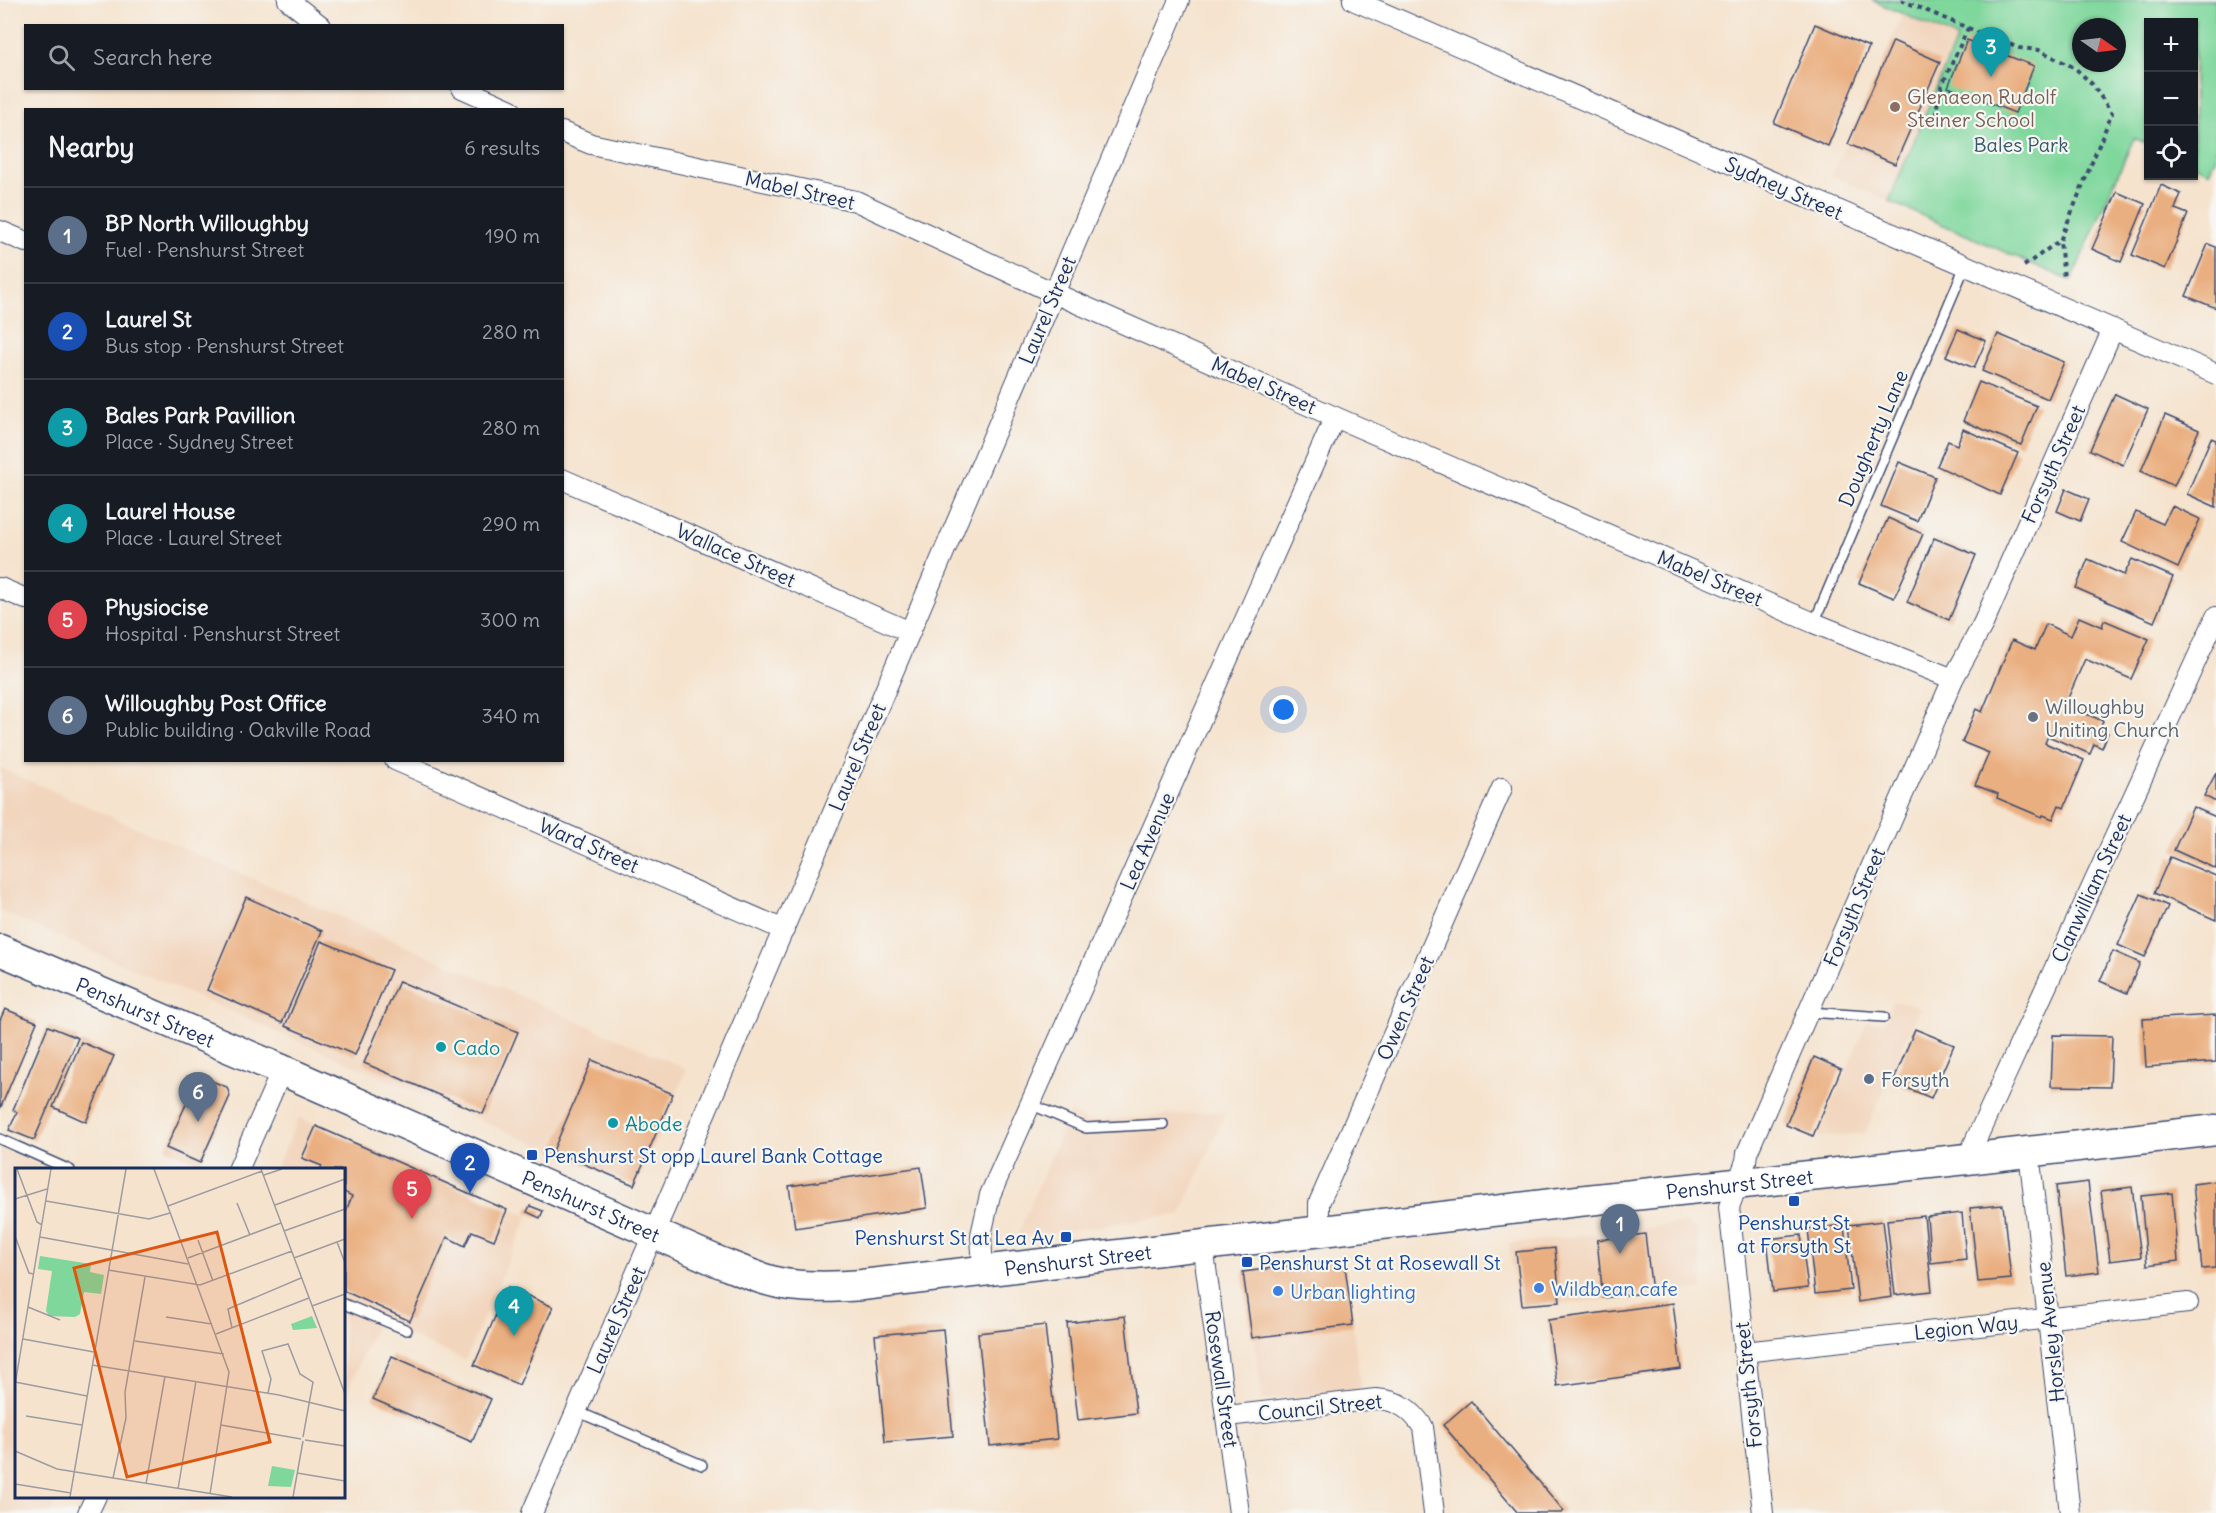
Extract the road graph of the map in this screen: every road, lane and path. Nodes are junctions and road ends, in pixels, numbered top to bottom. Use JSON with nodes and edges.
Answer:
{"nodes":[{"id":1,"x":288,"y":0,"type":"edge"},
{"id":2,"x":1179,"y":0,"type":"edge"},
{"id":3,"x":1353,"y":0,"type":"edge"},
{"id":4,"x":1901,"y":0,"type":"edge"},
{"id":5,"x":318,"y":24,"type":"edge"},
{"id":6,"x":1968,"y":28,"type":"junction"},
{"id":7,"x":466,"y":90,"type":"edge"},
{"id":8,"x":507,"y":108,"type":"edge"},
{"id":9,"x":1936,"y":114,"type":"dead end"},
{"id":10,"x":564,"y":133,"type":"edge"},
{"id":11,"x":0,"y":231,"type":"edge"},
{"id":12,"x":24,"y":241,"type":"edge"},
{"id":13,"x":2060,"y":241,"type":"junction"},
{"id":14,"x":1965,"y":266,"type":"junction"},
{"id":15,"x":2025,"y":266,"type":"dead end"},
{"id":16,"x":2064,"y":279,"type":"dead end"},
{"id":17,"x":1054,"y":293,"type":"junction"},
{"id":18,"x":2113,"y":329,"type":"junction"},
{"id":19,"x":2216,"y":374,"type":"edge"},
{"id":20,"x":1335,"y":417,"type":"junction"},
{"id":21,"x":564,"y":480,"type":"edge"},
{"id":22,"x":0,"y":588,"type":"edge"},
{"id":23,"x":24,"y":598,"type":"edge"},
{"id":24,"x":2216,"y":617,"type":"edge"},
{"id":25,"x":1814,"y":623,"type":"junction"},
{"id":26,"x":909,"y":632,"type":"junction"},
{"id":27,"x":1953,"y":679,"type":"junction"},
{"id":28,"x":400,"y":762,"type":"edge"},
{"id":29,"x":1502,"y":788,"type":"dead end"},
{"id":30,"x":784,"y":930,"type":"junction"},
{"id":31,"x":0,"y":950,"type":"edge"},
{"id":32,"x":1808,"y":1012,"type":"junction"},
{"id":33,"x":1884,"y":1017,"type":"dead end"},
{"id":34,"x":282,"y":1070,"type":"junction"},
{"id":35,"x":1030,"y":1104,"type":"junction"},
{"id":36,"x":1163,"y":1124,"type":"dead end"},
{"id":37,"x":2216,"y":1130,"type":"edge"},
{"id":38,"x":0,"y":1139,"type":"edge"},
{"id":39,"x":2029,"y":1152,"type":"junction"},
{"id":40,"x":1967,"y":1159,"type":"junction"},
{"id":41,"x":65,"y":1168,"type":"edge"},
{"id":42,"x":239,"y":1168,"type":"edge"},
{"id":43,"x":1737,"y":1185,"type":"junction"},
{"id":44,"x":1319,"y":1231,"type":"junction"},
{"id":45,"x":654,"y":1233,"type":"junction"},
{"id":46,"x":1203,"y":1246,"type":"junction"},
{"id":47,"x":983,"y":1271,"type":"junction"},
{"id":48,"x":2188,"y":1303,"type":"dead end"},
{"id":49,"x":346,"y":1305,"type":"edge"},
{"id":50,"x":2048,"y":1318,"type":"junction"},
{"id":51,"x":407,"y":1330,"type":"dead end"},
{"id":52,"x":1744,"y":1352,"type":"junction"},
{"id":53,"x":576,"y":1410,"type":"junction"},
{"id":54,"x":1227,"y":1416,"type":"junction"},
{"id":55,"x":702,"y":1465,"type":"dead end"},
{"id":56,"x":96,"y":1498,"type":"edge"},
{"id":57,"x":88,"y":1513,"type":"edge"},
{"id":58,"x":532,"y":1513,"type":"edge"},
{"id":59,"x":1239,"y":1513,"type":"edge"},
{"id":60,"x":1434,"y":1513,"type":"edge"},
{"id":61,"x":1763,"y":1513,"type":"edge"},
{"id":62,"x":2070,"y":1513,"type":"edge"}],
"edges":[{"from":1,"to":5,"type":"street"},
{"from":2,"to":17,"type":"street","name":"Laurel Street"},
{"from":3,"to":14,"type":"street","name":"Sydney Street"},
{"from":4,"to":6,"type":"path"},
{"from":6,"to":9,"type":"path"},
{"from":6,"to":13,"type":"path"},
{"from":7,"to":8,"type":"street"},
{"from":10,"to":17,"type":"street","name":"Mabel Street"},
{"from":11,"to":12,"type":"street"},
{"from":13,"to":15,"type":"path"},
{"from":13,"to":16,"type":"path"},
{"from":14,"to":18,"type":"street","name":"Sydney Street"},
{"from":14,"to":25,"type":"lane","name":"Dougherty Lane"},
{"from":17,"to":20,"type":"street","name":"Mabel Street"},
{"from":17,"to":26,"type":"street","name":"Laurel Street"},
{"from":18,"to":19,"type":"street","name":"Sydney Street"},
{"from":18,"to":27,"type":"street","name":"Forsyth Street"},
{"from":20,"to":25,"type":"street","name":"Mabel Street"},
{"from":20,"to":35,"type":"street","name":"Lea Avenue"},
{"from":21,"to":26,"type":"street","name":"Wallace Street"},
{"from":22,"to":23,"type":"street"},
{"from":24,"to":40,"type":"street","name":"Clanwilliam Street"},
{"from":25,"to":27,"type":"street","name":"Mabel Street"},
{"from":26,"to":30,"type":"street","name":"Laurel Street"},
{"from":27,"to":32,"type":"street","name":"Forsyth Street"},
{"from":28,"to":30,"type":"street","name":"Ward Street"},
{"from":29,"to":44,"type":"street","name":"Owen Street"},
{"from":30,"to":45,"type":"street","name":"Laurel Street"},
{"from":31,"to":34,"type":"main road","name":"Penshurst Street"},
{"from":32,"to":33,"type":"lane"},
{"from":32,"to":43,"type":"street","name":"Forsyth Street"},
{"from":34,"to":42,"type":"street"},
{"from":34,"to":45,"type":"main road","name":"Penshurst Street"},
{"from":35,"to":36,"type":"lane"},
{"from":35,"to":47,"type":"street","name":"Lea Avenue"},
{"from":37,"to":39,"type":"main road","name":"Penshurst Street"},
{"from":38,"to":41,"type":"lane"},
{"from":39,"to":40,"type":"main road","name":"Penshurst Street"},
{"from":39,"to":50,"type":"street","name":"Horsley Avenue"},
{"from":40,"to":43,"type":"main road","name":"Penshurst Street"},
{"from":43,"to":44,"type":"main road","name":"Penshurst Street"},
{"from":43,"to":52,"type":"street","name":"Forsyth Street"},
{"from":44,"to":46,"type":"main road","name":"Penshurst Street"},
{"from":45,"to":47,"type":"main road","name":"Penshurst Street"},
{"from":45,"to":53,"type":"street","name":"Laurel Street"},
{"from":46,"to":47,"type":"main road","name":"Penshurst Street"},
{"from":46,"to":54,"type":"street","name":"Rosewall Street"},
{"from":48,"to":50,"type":"street","name":"Legion Way"},
{"from":49,"to":51,"type":"lane"},
{"from":50,"to":52,"type":"street","name":"Legion Way"},
{"from":50,"to":62,"type":"street","name":"Horsley Avenue"},
{"from":52,"to":61,"type":"street","name":"Forsyth Street"},
{"from":53,"to":55,"type":"lane"},
{"from":53,"to":58,"type":"street","name":"Laurel Street"},
{"from":54,"to":59,"type":"street","name":"Rosewall Street"},
{"from":54,"to":60,"type":"street","name":"Council Street"},
{"from":56,"to":57,"type":"street"}]}
